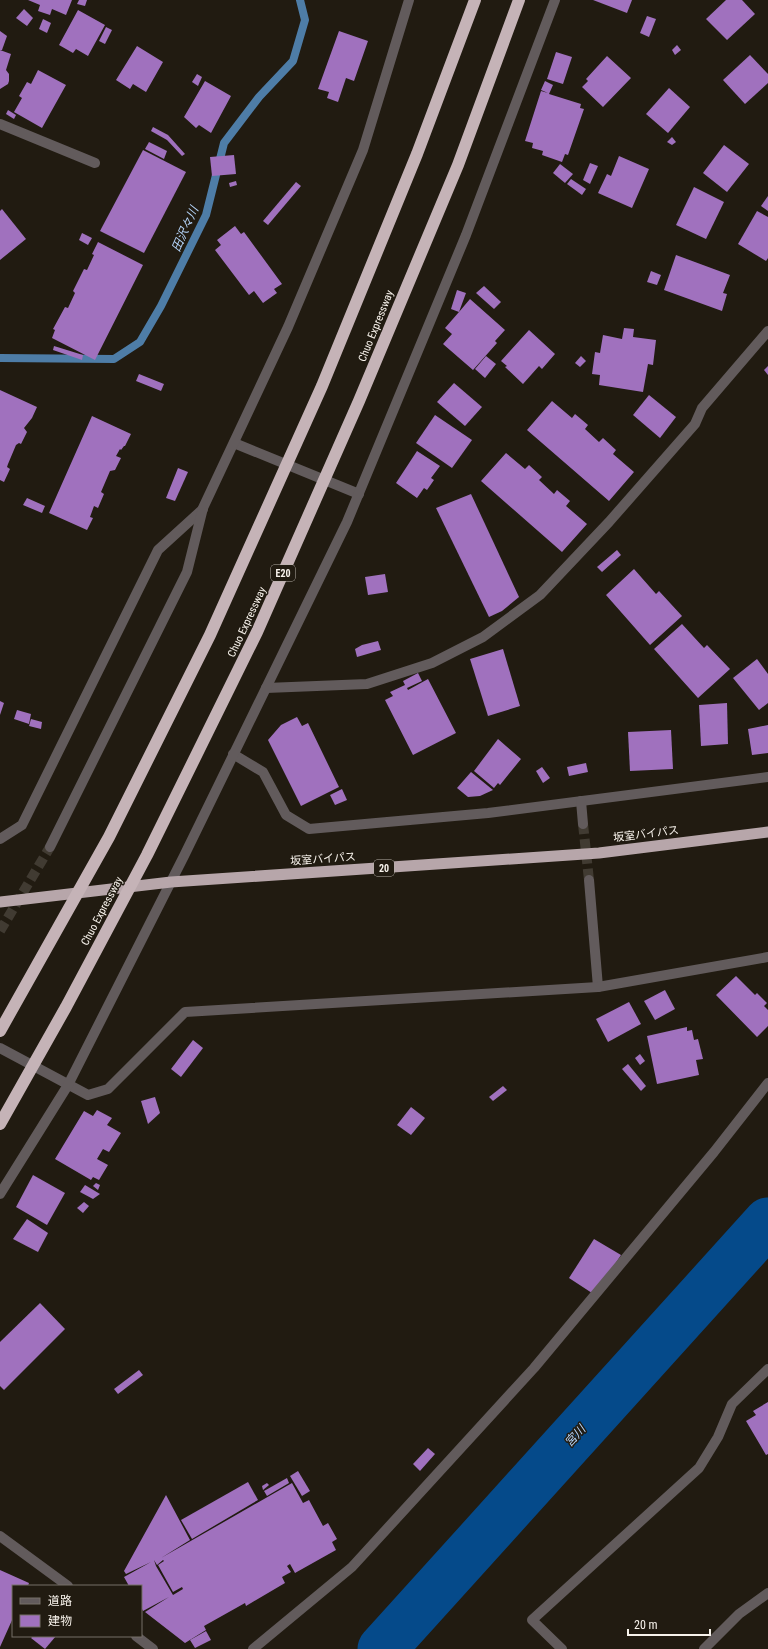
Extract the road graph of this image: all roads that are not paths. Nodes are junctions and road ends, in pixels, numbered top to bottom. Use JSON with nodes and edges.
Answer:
{"nodes":[{"id":1,"x":409,"y":0,"type":"edge"},
{"id":2,"x":475,"y":0,"type":"edge"},
{"id":3,"x":519,"y":0,"type":"edge"},
{"id":4,"x":555,"y":0,"type":"edge"},
{"id":5,"x":0,"y":124,"type":"edge"},
{"id":6,"x":95,"y":163,"type":"dead end"},
{"id":7,"x":768,"y":331,"type":"edge"},
{"id":8,"x":234,"y":443,"type":"junction"},
{"id":9,"x":359,"y":494,"type":"junction"},
{"id":10,"x":203,"y":508,"type":"junction"},
{"id":11,"x":266,"y":688,"type":"junction"},
{"id":12,"x":234,"y":754,"type":"junction"},
{"id":13,"x":768,"y":777,"type":"edge"},
{"id":14,"x":581,"y":801,"type":"junction"},
{"id":15,"x":583,"y":824,"type":"tunnel mouth"},
{"id":16,"x":768,"y":832,"type":"edge"},
{"id":17,"x":0,"y":839,"type":"edge"},
{"id":18,"x":50,"y":848,"type":"tunnel mouth"},
{"id":19,"x":589,"y":880,"type":"tunnel mouth"},
{"id":20,"x":171,"y":882,"type":"junction"},
{"id":21,"x":0,"y":902,"type":"edge"},
{"id":22,"x":768,"y":958,"type":"edge"},
{"id":23,"x":598,"y":987,"type":"junction"},
{"id":24,"x":0,"y":1031,"type":"edge"},
{"id":25,"x":0,"y":1048,"type":"edge"},
{"id":26,"x":768,"y":1083,"type":"edge"},
{"id":27,"x":68,"y":1085,"type":"junction"},
{"id":28,"x":0,"y":1124,"type":"edge"},
{"id":29,"x":0,"y":1194,"type":"edge"},
{"id":30,"x":768,"y":1369,"type":"edge"},
{"id":31,"x":0,"y":1536,"type":"edge"},
{"id":32,"x":67,"y":1585,"type":"edge"},
{"id":33,"x":768,"y":1593,"type":"edge"},
{"id":34,"x":137,"y":1637,"type":"edge"},
{"id":35,"x":153,"y":1649,"type":"edge"},
{"id":36,"x":253,"y":1649,"type":"edge"},
{"id":37,"x":562,"y":1649,"type":"edge"},
{"id":38,"x":704,"y":1649,"type":"edge"}],
"edges":[{"from":1,"to":8,"type":"street"},
{"from":2,"to":24,"type":"highway","bridge":true},
{"from":3,"to":28,"type":"highway","name":"Chuo Expressway","number":"E20","bridge":true},
{"from":4,"to":9,"type":"street"},
{"from":5,"to":6,"type":"street"},
{"from":7,"to":11,"type":"street"},
{"from":8,"to":9,"type":"street"},
{"from":8,"to":10,"type":"street"},
{"from":9,"to":11,"type":"street"},
{"from":10,"to":17,"type":"street"},
{"from":10,"to":18,"type":"street"},
{"from":11,"to":12,"type":"street"},
{"from":12,"to":14,"type":"street"},
{"from":12,"to":20,"type":"street"},
{"from":13,"to":14,"type":"street"},
{"from":14,"to":15,"type":"street"},
{"from":16,"to":20,"type":"highway","name":"坂室バイパス","number":"20"},
{"from":19,"to":23,"type":"street"},
{"from":20,"to":21,"type":"highway","name":"坂室バイパス","number":"20"},
{"from":20,"to":27,"type":"street"},
{"from":22,"to":23,"type":"street"},
{"from":23,"to":27,"type":"street"},
{"from":25,"to":27,"type":"street"},
{"from":26,"to":36,"type":"street"},
{"from":27,"to":29,"type":"street"},
{"from":30,"to":37,"type":"street"},
{"from":31,"to":32,"type":"street"},
{"from":33,"to":38,"type":"street"},
{"from":34,"to":35,"type":"street"}]}
